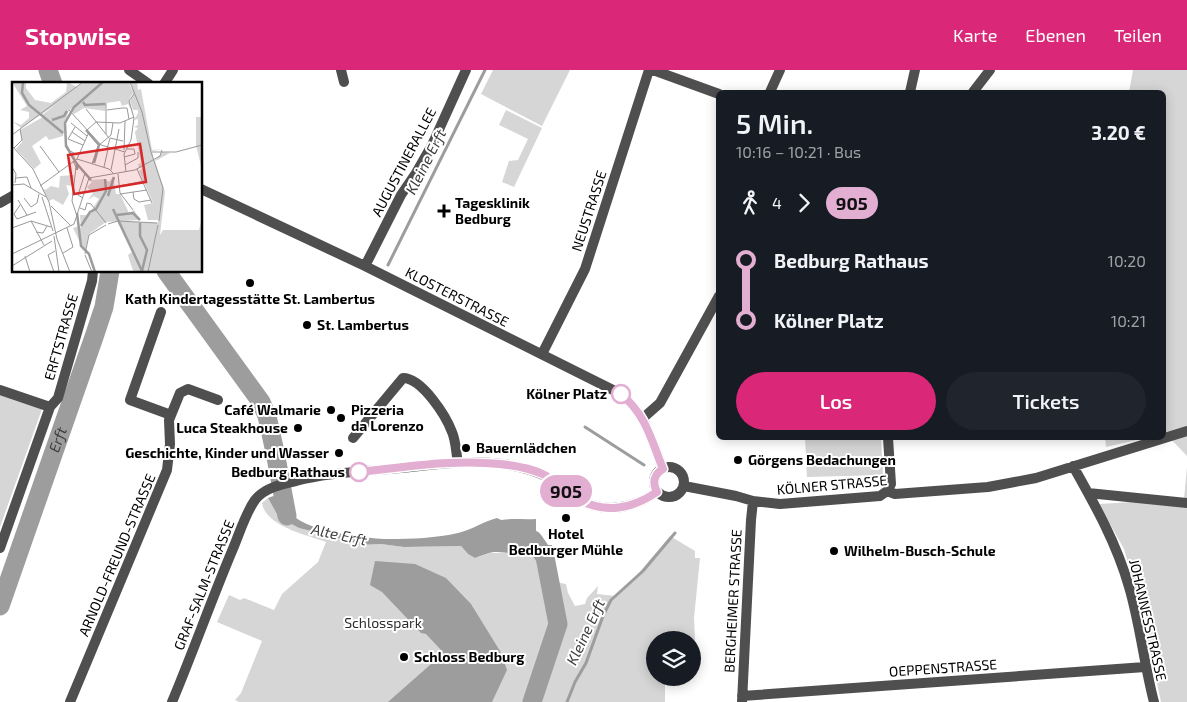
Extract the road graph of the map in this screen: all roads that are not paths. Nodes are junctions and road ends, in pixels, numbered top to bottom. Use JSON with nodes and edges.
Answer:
{"nodes":[{"id":1,"x":129,"y":70,"type":"edge"},
{"id":2,"x":173,"y":70,"type":"edge"},
{"id":3,"x":341,"y":70,"type":"edge"},
{"id":4,"x":466,"y":70,"type":"edge"},
{"id":5,"x":649,"y":70,"type":"edge"},
{"id":6,"x":653,"y":70,"type":"edge"},
{"id":7,"x":780,"y":70,"type":"edge"},
{"id":8,"x":915,"y":70,"type":"edge"},
{"id":9,"x":990,"y":70,"type":"edge"},
{"id":10,"x":147,"y":82,"type":"edge"},
{"id":11,"x":165,"y":82,"type":"edge"},
{"id":12,"x":344,"y":82,"type":"dead end"},
{"id":13,"x":771,"y":90,"type":"edge"},
{"id":14,"x":910,"y":90,"type":"edge"},
{"id":15,"x":974,"y":90,"type":"edge"},
{"id":16,"x":716,"y":93,"type":"edge"},
{"id":17,"x":202,"y":189,"type":"edge"},
{"id":18,"x":12,"y":196,"type":"edge"},
{"id":19,"x":0,"y":203,"type":"edge"},
{"id":20,"x":370,"y":268,"type":"junction"},
{"id":21,"x":93,"y":272,"type":"edge"},
{"id":22,"x":716,"y":301,"type":"edge"},
{"id":23,"x":161,"y":312,"type":"dead end"},
{"id":24,"x":542,"y":354,"type":"junction"},
{"id":25,"x":0,"y":390,"type":"edge"},
{"id":26,"x":218,"y":400,"type":"dead end"},
{"id":27,"x":50,"y":407,"type":"junction"},
{"id":28,"x":170,"y":414,"type":"junction"},
{"id":29,"x":642,"y":418,"type":"junction"},
{"id":30,"x":1187,"y":431,"type":"edge"},
{"id":31,"x":1166,"y":437,"type":"edge"},
{"id":32,"x":353,"y":438,"type":"dead end"},
{"id":33,"x":888,"y":440,"type":"edge"},
{"id":34,"x":1158,"y":440,"type":"edge"},
{"id":35,"x":458,"y":462,"type":"junction"},
{"id":36,"x":1073,"y":466,"type":"junction"},
{"id":37,"x":663,"y":469,"type":"junction"},
{"id":38,"x":684,"y":486,"type":"junction"},
{"id":39,"x":887,"y":491,"type":"junction"},
{"id":40,"x":657,"y":492,"type":"junction"},
{"id":41,"x":1088,"y":493,"type":"junction"},
{"id":42,"x":753,"y":501,"type":"junction"},
{"id":43,"x":1187,"y":504,"type":"edge"},
{"id":44,"x":0,"y":548,"type":"edge"},
{"id":45,"x":1145,"y":668,"type":"junction"},
{"id":46,"x":742,"y":699,"type":"edge"},
{"id":47,"x":70,"y":702,"type":"edge"},
{"id":48,"x":172,"y":702,"type":"edge"},
{"id":49,"x":1154,"y":702,"type":"edge"}],
"edges":[{"from":1,"to":10,"type":"street"},
{"from":2,"to":11,"type":"street"},
{"from":3,"to":12,"type":"street"},
{"from":4,"to":20,"type":"street","name":"AUGUSTINERALLEE"},
{"from":5,"to":24,"type":"street","name":"NEUSTRASSE"},
{"from":6,"to":16,"type":"street"},
{"from":7,"to":13,"type":"street"},
{"from":8,"to":14,"type":"street"},
{"from":9,"to":15,"type":"street"},
{"from":17,"to":20,"type":"street","name":"KLOSTERSTRASSE"},
{"from":18,"to":19,"type":"street"},
{"from":20,"to":24,"type":"street","name":"KLOSTERSTRASSE"},
{"from":21,"to":27,"type":"street","name":"ERFTSTRASSE"},
{"from":22,"to":29,"type":"street"},
{"from":23,"to":28,"type":"street"},
{"from":24,"to":29,"type":"street","name":"KLOSTERSTRASSE"},
{"from":25,"to":27,"type":"street"},
{"from":26,"to":28,"type":"street","name":"ARNOLD-FREUND-STRASSE"},
{"from":27,"to":44,"type":"street","name":"ERFTSTRASSE"},
{"from":28,"to":47,"type":"street","name":"ARNOLD-FREUND-STRASSE"},
{"from":29,"to":37,"type":"street","name":"KLOSTERSTRASSE"},
{"from":30,"to":31,"type":"street","name":"KÖLNER STRASSE"},
{"from":32,"to":35,"type":"street"},
{"from":33,"to":39,"type":"street"},
{"from":34,"to":36,"type":"street","name":"KÖLNER STRASSE"},
{"from":35,"to":40,"type":"street","name":"GRAF-SALM-STRASSE"},
{"from":35,"to":48,"type":"street","name":"GRAF-SALM-STRASSE"},
{"from":36,"to":39,"type":"street","name":"KÖLNER STRASSE"},
{"from":36,"to":41,"type":"street","name":"JOHANNESSTRASSE"},
{"from":37,"to":38,"type":"street"},
{"from":37,"to":40,"type":"street"},
{"from":38,"to":40,"type":"street"},
{"from":38,"to":42,"type":"street","name":"KÖLNER STRASSE"},
{"from":39,"to":42,"type":"street","name":"KÖLNER STRASSE"},
{"from":41,"to":43,"type":"street"},
{"from":41,"to":45,"type":"street","name":"JOHANNESSTRASSE"},
{"from":42,"to":46,"type":"street","name":"BERGHEIMER STRASSE"},
{"from":45,"to":46,"type":"street","name":"OEPPENSTRASSE"},
{"from":45,"to":49,"type":"street","name":"JOHANNESSTRASSE"}]}
